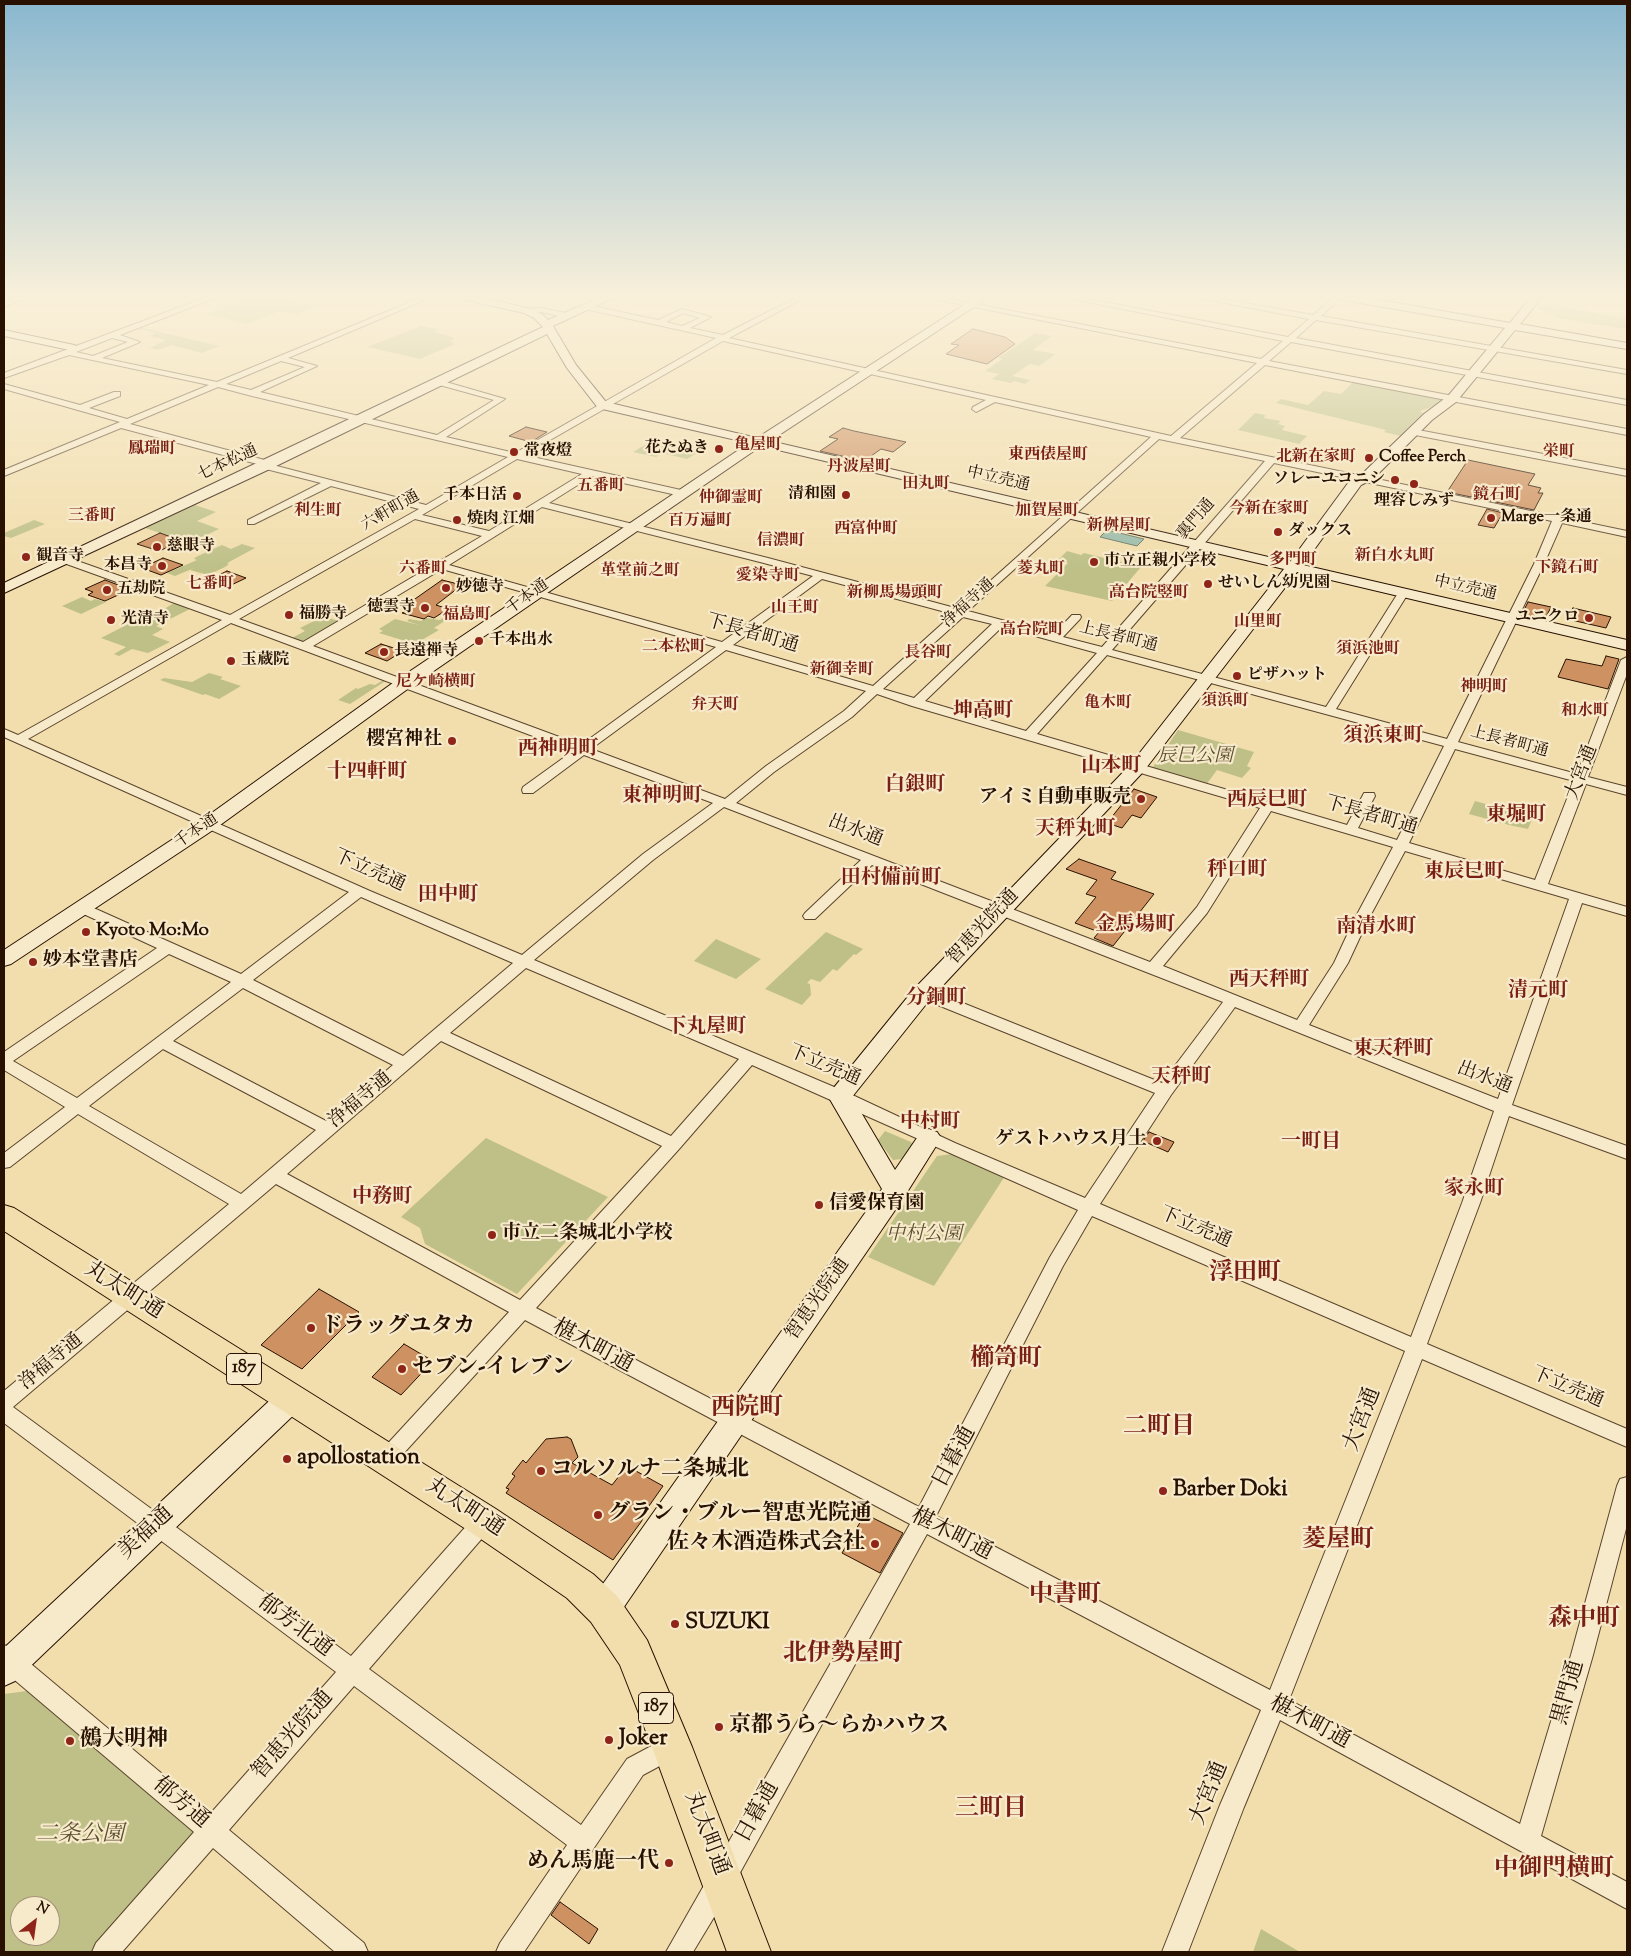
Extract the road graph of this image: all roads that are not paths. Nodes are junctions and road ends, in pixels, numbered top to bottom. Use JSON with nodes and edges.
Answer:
{"nodes":[{"id":1,"x":12,"y":388,"type":"edge"},
{"id":2,"x":213,"y":388,"type":"edge"},
{"id":3,"x":234,"y":388,"type":"edge"},
{"id":4,"x":263,"y":388,"type":"edge"},
{"id":5,"x":427,"y":388,"type":"edge"},
{"id":6,"x":463,"y":388,"type":"edge"},
{"id":7,"x":589,"y":388,"type":"edge"},
{"id":8,"x":632,"y":388,"type":"edge"},
{"id":9,"x":841,"y":388,"type":"edge"},
{"id":10,"x":950,"y":388,"type":"edge"},
{"id":11,"x":1232,"y":388,"type":"edge"},
{"id":12,"x":1401,"y":388,"type":"edge"},
{"id":13,"x":1460,"y":388,"type":"edge"},
{"id":14,"x":1546,"y":388,"type":"edge"},
{"id":15,"x":252,"y":393,"type":"junction"},
{"id":16,"x":117,"y":394,"type":"dead end"},
{"id":17,"x":993,"y":398,"type":"junction"},
{"id":18,"x":1452,"y":398,"type":"junction"},
{"id":19,"x":1627,"y":403,"type":"edge"},
{"id":20,"x":602,"y":405,"type":"junction"},
{"id":21,"x":81,"y":408,"type":"junction"},
{"id":22,"x":976,"y":409,"type":"dead end"},
{"id":23,"x":362,"y":419,"type":"junction"},
{"id":24,"x":126,"y":424,"type":"junction"},
{"id":25,"x":1414,"y":432,"type":"junction"},
{"id":26,"x":1627,"y":432,"type":"edge"},
{"id":27,"x":1158,"y":435,"type":"junction"},
{"id":28,"x":439,"y":437,"type":"junction"},
{"id":29,"x":1173,"y":439,"type":"junction"},
{"id":30,"x":758,"y":442,"type":"junction"},
{"id":31,"x":515,"y":456,"type":"junction"},
{"id":32,"x":1272,"y":459,"type":"junction"},
{"id":33,"x":267,"y":465,"type":"junction"},
{"id":34,"x":4,"y":473,"type":"edge"},
{"id":35,"x":590,"y":473,"type":"junction"},
{"id":36,"x":1627,"y":474,"type":"edge"},
{"id":37,"x":1362,"y":478,"type":"junction"},
{"id":38,"x":329,"y":483,"type":"junction"},
{"id":39,"x":681,"y":493,"type":"junction"},
{"id":40,"x":542,"y":504,"type":"junction"},
{"id":41,"x":427,"y":508,"type":"junction"},
{"id":42,"x":1069,"y":514,"type":"junction"},
{"id":43,"x":415,"y":516,"type":"junction"},
{"id":44,"x":1558,"y":520,"type":"junction"},
{"id":45,"x":251,"y":522,"type":"dead end"},
{"id":46,"x":632,"y":526,"type":"junction"},
{"id":47,"x":1627,"y":534,"type":"edge"},
{"id":48,"x":492,"y":535,"type":"junction"},
{"id":49,"x":1198,"y":545,"type":"junction"},
{"id":50,"x":65,"y":560,"type":"junction"},
{"id":51,"x":441,"y":566,"type":"junction"},
{"id":52,"x":1293,"y":567,"type":"junction"},
{"id":53,"x":821,"y":575,"type":"junction"},
{"id":54,"x":4,"y":589,"type":"edge"},
{"id":55,"x":535,"y":592,"type":"junction"},
{"id":56,"x":1404,"y":592,"type":"junction"},
{"id":57,"x":959,"y":613,"type":"junction"},
{"id":58,"x":1076,"y":617,"type":"dead end"},
{"id":59,"x":1513,"y":618,"type":"junction"},
{"id":60,"x":230,"y":619,"type":"junction"},
{"id":61,"x":999,"y":624,"type":"junction"},
{"id":62,"x":1056,"y":639,"type":"junction"},
{"id":63,"x":1627,"y":645,"type":"edge"},
{"id":64,"x":724,"y":646,"type":"junction"},
{"id":65,"x":303,"y":647,"type":"junction"},
{"id":66,"x":1103,"y":651,"type":"junction"},
{"id":67,"x":1627,"y":660,"type":"edge"},
{"id":68,"x":1206,"y":678,"type":"junction"},
{"id":69,"x":402,"y":684,"type":"junction"},
{"id":70,"x":874,"y":690,"type":"junction"},
{"id":71,"x":916,"y":702,"type":"junction"},
{"id":72,"x":1328,"y":711,"type":"junction"},
{"id":73,"x":4,"y":733,"type":"edge"},
{"id":74,"x":1028,"y":736,"type":"junction"},
{"id":75,"x":19,"y":739,"type":"junction"},
{"id":76,"x":1450,"y":745,"type":"junction"},
{"id":77,"x":582,"y":751,"type":"junction"},
{"id":78,"x":1138,"y":768,"type":"junction"},
{"id":79,"x":1581,"y":779,"type":"junction"},
{"id":80,"x":528,"y":790,"type":"dead end"},
{"id":81,"x":1627,"y":792,"type":"edge"},
{"id":82,"x":1369,"y":796,"type":"dead end"},
{"id":83,"x":724,"y":803,"type":"junction"},
{"id":84,"x":1268,"y":806,"type":"junction"},
{"id":85,"x":209,"y":824,"type":"junction"},
{"id":86,"x":1351,"y":830,"type":"junction"},
{"id":87,"x":1401,"y":845,"type":"junction"},
{"id":88,"x":870,"y":859,"type":"junction"},
{"id":89,"x":1540,"y":886,"type":"junction"},
{"id":90,"x":360,"y":891,"type":"junction"},
{"id":91,"x":1578,"y":897,"type":"junction"},
{"id":92,"x":82,"y":908,"type":"junction"},
{"id":93,"x":1002,"y":910,"type":"junction"},
{"id":94,"x":1627,"y":912,"type":"edge"},
{"id":95,"x":810,"y":916,"type":"dead end"},
{"id":96,"x":169,"y":947,"type":"junction"},
{"id":97,"x":4,"y":959,"type":"edge"},
{"id":98,"x":522,"y":962,"type":"junction"},
{"id":99,"x":1153,"y":968,"type":"junction"},
{"id":100,"x":242,"y":980,"type":"junction"},
{"id":101,"x":923,"y":993,"type":"junction"},
{"id":102,"x":1232,"y":1000,"type":"junction"},
{"id":103,"x":1300,"y":1027,"type":"junction"},
{"id":104,"x":439,"y":1034,"type":"junction"},
{"id":105,"x":162,"y":1042,"type":"junction"},
{"id":106,"x":749,"y":1058,"type":"junction"},
{"id":107,"x":4,"y":1062,"type":"edge"},
{"id":108,"x":405,"y":1064,"type":"junction"},
{"id":109,"x":1166,"y":1091,"type":"junction"},
{"id":110,"x":840,"y":1096,"type":"junction"},
{"id":111,"x":78,"y":1105,"type":"junction"},
{"id":112,"x":1503,"y":1108,"type":"junction"},
{"id":113,"x":328,"y":1129,"type":"junction"},
{"id":114,"x":929,"y":1138,"type":"junction"},
{"id":115,"x":674,"y":1144,"type":"junction"},
{"id":116,"x":1627,"y":1153,"type":"edge"},
{"id":117,"x":4,"y":1162,"type":"edge"},
{"id":118,"x":274,"y":1175,"type":"junction"},
{"id":119,"x":895,"y":1190,"type":"junction"},
{"id":120,"x":242,"y":1203,"type":"junction"},
{"id":121,"x":1089,"y":1206,"type":"junction"},
{"id":122,"x":4,"y":1216,"type":"edge"},
{"id":123,"x":131,"y":1297,"type":"junction"},
{"id":124,"x":522,"y":1310,"type":"junction"},
{"id":125,"x":1416,"y":1348,"type":"junction"},
{"id":126,"x":291,"y":1399,"type":"junction"},
{"id":127,"x":4,"y":1403,"type":"edge"},
{"id":128,"x":4,"y":1412,"type":"edge"},
{"id":129,"x":735,"y":1422,"type":"junction"},
{"id":130,"x":1627,"y":1438,"type":"edge"},
{"id":131,"x":386,"y":1459,"type":"junction"},
{"id":132,"x":1627,"y":1486,"type":"edge"},
{"id":133,"x":484,"y":1521,"type":"junction"},
{"id":134,"x":923,"y":1521,"type":"junction"},
{"id":135,"x":156,"y":1525,"type":"junction"},
{"id":136,"x":604,"y":1609,"type":"junction"},
{"id":137,"x":6,"y":1663,"type":"edge"},
{"id":138,"x":352,"y":1671,"type":"junction"},
{"id":139,"x":1275,"y":1705,"type":"junction"},
{"id":140,"x":672,"y":1747,"type":"junction"},
{"id":141,"x":211,"y":1831,"type":"junction"},
{"id":142,"x":1527,"y":1842,"type":"junction"},
{"id":143,"x":584,"y":1843,"type":"junction"},
{"id":144,"x":722,"y":1880,"type":"junction"},
{"id":145,"x":1627,"y":1896,"type":"edge"},
{"id":146,"x":105,"y":1952,"type":"edge"},
{"id":147,"x":355,"y":1952,"type":"edge"},
{"id":148,"x":509,"y":1952,"type":"edge"},
{"id":149,"x":679,"y":1952,"type":"edge"},
{"id":150,"x":749,"y":1952,"type":"edge"},
{"id":151,"x":1175,"y":1952,"type":"edge"}],
"edges":[{"from":1,"to":21,"type":"street"},
{"from":2,"to":24,"type":"street"},
{"from":3,"to":15,"type":"street"},
{"from":4,"to":15,"type":"street"},
{"from":5,"to":23,"type":"street","name":"七本松通"},
{"from":6,"to":28,"type":"street"},
{"from":7,"to":20,"type":"street"},
{"from":8,"to":20,"type":"street","name":"六軒町通"},
{"from":9,"to":30,"type":"street","name":"千本通"},
{"from":10,"to":17,"type":"street"},
{"from":11,"to":29,"type":"street"},
{"from":12,"to":18,"type":"street"},
{"from":13,"to":18,"type":"street","name":"智恵光院通"},
{"from":14,"to":19,"type":"street"},
{"from":15,"to":23,"type":"street"},
{"from":16,"to":21,"type":"street"},
{"from":17,"to":22,"type":"street"},
{"from":17,"to":27,"type":"street"},
{"from":18,"to":25,"type":"street","name":"智恵光院通"},
{"from":18,"to":26,"type":"street"},
{"from":20,"to":30,"type":"street","name":"中立売通"},
{"from":20,"to":31,"type":"street","name":"六軒町通"},
{"from":21,"to":24,"type":"street"},
{"from":23,"to":28,"type":"street"},
{"from":23,"to":33,"type":"street","name":"七本松通"},
{"from":24,"to":33,"type":"street"},
{"from":24,"to":34,"type":"street"},
{"from":25,"to":36,"type":"street"},
{"from":25,"to":37,"type":"street","name":"智恵光院通"},
{"from":27,"to":29,"type":"street"},
{"from":27,"to":42,"type":"street","name":"浄福寺通"},
{"from":28,"to":31,"type":"street"},
{"from":29,"to":32,"type":"street"},
{"from":30,"to":39,"type":"street","name":"千本通"},
{"from":30,"to":42,"type":"street","name":"中立売通"},
{"from":31,"to":35,"type":"street"},
{"from":31,"to":41,"type":"street","name":"六軒町通"},
{"from":32,"to":37,"type":"street"},
{"from":32,"to":49,"type":"street","name":"裏門通"},
{"from":33,"to":38,"type":"street"},
{"from":33,"to":50,"type":"street","name":"七本松通"},
{"from":35,"to":39,"type":"street"},
{"from":35,"to":40,"type":"street"},
{"from":37,"to":44,"type":"street"},
{"from":37,"to":52,"type":"street","name":"智恵光院通"},
{"from":38,"to":41,"type":"street"},
{"from":38,"to":45,"type":"street"},
{"from":39,"to":46,"type":"street","name":"千本通"},
{"from":40,"to":46,"type":"street","name":"上長者町通"},
{"from":40,"to":48,"type":"street"},
{"from":41,"to":43,"type":"street","name":"六軒町通"},
{"from":42,"to":49,"type":"street","name":"中立売通"},
{"from":42,"to":57,"type":"street","name":"浄福寺通"},
{"from":43,"to":48,"type":"street"},
{"from":43,"to":60,"type":"street","name":"六軒町通"},
{"from":44,"to":47,"type":"street"},
{"from":44,"to":59,"type":"street"},
{"from":46,"to":53,"type":"street","name":"上長者町通"},
{"from":46,"to":55,"type":"street","name":"千本通"},
{"from":48,"to":51,"type":"street"},
{"from":49,"to":52,"type":"street","name":"中立売通"},
{"from":49,"to":66,"type":"street","name":"裏門通"},
{"from":50,"to":54,"type":"street","name":"七本松通"},
{"from":50,"to":60,"type":"street","name":"出水通"},
{"from":51,"to":55,"type":"street","name":"下長者町通"},
{"from":51,"to":65,"type":"street"},
{"from":52,"to":56,"type":"street","name":"中立売通"},
{"from":52,"to":68,"type":"street","name":"智恵光院通"},
{"from":53,"to":57,"type":"street","name":"上長者町通"},
{"from":53,"to":64,"type":"street"},
{"from":55,"to":64,"type":"street","name":"下長者町通"},
{"from":55,"to":69,"type":"street","name":"千本通"},
{"from":56,"to":59,"type":"street","name":"中立売通"},
{"from":56,"to":72,"type":"street"},
{"from":57,"to":61,"type":"street","name":"上長者町通"},
{"from":57,"to":70,"type":"street","name":"浄福寺通"},
{"from":58,"to":62,"type":"street"},
{"from":59,"to":63,"type":"street","name":"中立売通"},
{"from":59,"to":76,"type":"street"},
{"from":60,"to":65,"type":"street","name":"出水通"},
{"from":60,"to":75,"type":"street","name":"六軒町通"},
{"from":61,"to":62,"type":"street","name":"上長者町通"},
{"from":61,"to":71,"type":"street"},
{"from":62,"to":66,"type":"street","name":"上長者町通"},
{"from":64,"to":70,"type":"street","name":"下長者町通"},
{"from":64,"to":77,"type":"street"},
{"from":65,"to":69,"type":"street","name":"出水通"},
{"from":66,"to":68,"type":"street","name":"上長者町通"},
{"from":66,"to":74,"type":"street","name":"裏門通"},
{"from":67,"to":79,"type":"street","name":"大宮通"},
{"from":68,"to":72,"type":"street","name":"上長者町通"},
{"from":68,"to":78,"type":"street","name":"智恵光院通"},
{"from":69,"to":77,"type":"street","name":"出水通"},
{"from":69,"to":85,"type":"street","name":"千本通"},
{"from":70,"to":71,"type":"street","name":"下長者町通"},
{"from":70,"to":83,"type":"street","name":"浄福寺通"},
{"from":71,"to":74,"type":"street","name":"下長者町通"},
{"from":72,"to":76,"type":"street","name":"上長者町通"},
{"from":73,"to":75,"type":"street","name":"下立売通"},
{"from":74,"to":78,"type":"street","name":"下長者町通"},
{"from":75,"to":85,"type":"street","name":"下立売通"},
{"from":76,"to":79,"type":"street","name":"上長者町通"},
{"from":76,"to":87,"type":"street"},
{"from":77,"to":80,"type":"street"},
{"from":77,"to":83,"type":"street","name":"出水通"},
{"from":78,"to":84,"type":"street","name":"下長者町通"},
{"from":78,"to":93,"type":"street","name":"智恵光院通"},
{"from":79,"to":81,"type":"street","name":"上長者町通"},
{"from":79,"to":89,"type":"street","name":"大宮通"},
{"from":82,"to":86,"type":"street"},
{"from":83,"to":88,"type":"street","name":"出水通"},
{"from":83,"to":98,"type":"street","name":"浄福寺通"},
{"from":84,"to":86,"type":"street","name":"下長者町通"},
{"from":84,"to":99,"type":"street"},
{"from":85,"to":90,"type":"street","name":"下立売通"},
{"from":85,"to":92,"type":"street","name":"千本通"},
{"from":86,"to":87,"type":"street","name":"下長者町通"},
{"from":87,"to":89,"type":"street","name":"下長者町通"},
{"from":87,"to":103,"type":"street"},
{"from":88,"to":93,"type":"street","name":"出水通"},
{"from":88,"to":95,"type":"street"},
{"from":89,"to":91,"type":"street","name":"下長者町通"},
{"from":90,"to":98,"type":"street","name":"下立売通"},
{"from":90,"to":100,"type":"street"},
{"from":91,"to":94,"type":"street","name":"下長者町通"},
{"from":91,"to":112,"type":"street","name":"大宮通"},
{"from":92,"to":96,"type":"street"},
{"from":92,"to":97,"type":"street","name":"千本通"},
{"from":93,"to":99,"type":"street","name":"出水通"},
{"from":93,"to":101,"type":"street","name":"智恵光院通"},
{"from":96,"to":100,"type":"street"},
{"from":96,"to":107,"type":"street"},
{"from":98,"to":104,"type":"street","name":"浄福寺通"},
{"from":98,"to":106,"type":"street","name":"下立売通"},
{"from":99,"to":102,"type":"street","name":"出水通"},
{"from":100,"to":105,"type":"street"},
{"from":100,"to":108,"type":"street"},
{"from":101,"to":109,"type":"street"},
{"from":101,"to":110,"type":"street","name":"智恵光院通"},
{"from":102,"to":103,"type":"street","name":"出水通"},
{"from":102,"to":109,"type":"street","name":"日暮通"},
{"from":103,"to":112,"type":"street","name":"出水通"},
{"from":104,"to":108,"type":"street","name":"浄福寺通"},
{"from":104,"to":115,"type":"street"},
{"from":105,"to":111,"type":"street"},
{"from":105,"to":113,"type":"street"},
{"from":106,"to":110,"type":"street","name":"下立売通"},
{"from":106,"to":115,"type":"street"},
{"from":107,"to":111,"type":"street"},
{"from":108,"to":113,"type":"street","name":"浄福寺通"},
{"from":109,"to":121,"type":"street","name":"日暮通"},
{"from":110,"to":114,"type":"street","name":"下立売通"},
{"from":110,"to":119,"type":"street"},
{"from":111,"to":117,"type":"street"},
{"from":111,"to":120,"type":"street"},
{"from":112,"to":116,"type":"street","name":"出水通"},
{"from":112,"to":125,"type":"street","name":"大宮通"},
{"from":113,"to":118,"type":"street","name":"浄福寺通"},
{"from":114,"to":119,"type":"street","name":"智恵光院通"},
{"from":114,"to":121,"type":"street","name":"下立売通"},
{"from":115,"to":124,"type":"street"},
{"from":118,"to":120,"type":"street","name":"浄福寺通"},
{"from":118,"to":124,"type":"street","name":"椹木町通"},
{"from":119,"to":129,"type":"street","name":"智恵光院通"},
{"from":120,"to":123,"type":"street","name":"浄福寺通"},
{"from":121,"to":125,"type":"street","name":"下立売通"},
{"from":121,"to":134,"type":"street","name":"日暮通"},
{"from":122,"to":123,"type":"main road","name":"丸太町通","number":"187"},
{"from":123,"to":126,"type":"main road","name":"丸太町通","number":"187"},
{"from":123,"to":127,"type":"street","name":"浄福寺通"},
{"from":124,"to":129,"type":"street","name":"椹木町通"},
{"from":124,"to":131,"type":"street"},
{"from":125,"to":130,"type":"street","name":"下立売通"},
{"from":125,"to":139,"type":"street","name":"大宮通"},
{"from":126,"to":131,"type":"main road","name":"丸太町通","number":"187"},
{"from":126,"to":135,"type":"street","name":"美福通"},
{"from":128,"to":135,"type":"street","name":"郁芳北通"},
{"from":129,"to":134,"type":"street","name":"椹木町通"},
{"from":129,"to":136,"type":"street","name":"智恵光院通"},
{"from":131,"to":133,"type":"main road","name":"丸太町通","number":"187"},
{"from":132,"to":142,"type":"street","name":"黒門通"},
{"from":133,"to":136,"type":"main road","name":"丸太町通","number":"187"},
{"from":133,"to":138,"type":"street","name":"智恵光院通"},
{"from":134,"to":139,"type":"street","name":"椹木町通"},
{"from":134,"to":144,"type":"street","name":"日暮通"},
{"from":135,"to":137,"type":"street","name":"美福通"},
{"from":135,"to":138,"type":"street","name":"郁芳北通"},
{"from":136,"to":140,"type":"main road","name":"丸太町通","number":"187"},
{"from":137,"to":141,"type":"street","name":"郁芳通"},
{"from":138,"to":141,"type":"street","name":"智恵光院通"},
{"from":138,"to":143,"type":"street","name":"郁芳北通"},
{"from":139,"to":142,"type":"street","name":"椹木町通"},
{"from":139,"to":151,"type":"street","name":"大宮通"},
{"from":140,"to":143,"type":"street"},
{"from":140,"to":144,"type":"main road","name":"丸太町通","number":"187"},
{"from":141,"to":146,"type":"street","name":"智恵光院通"},
{"from":141,"to":147,"type":"street","name":"郁芳通"},
{"from":142,"to":145,"type":"street","name":"椹木町通"},
{"from":143,"to":148,"type":"street"},
{"from":144,"to":149,"type":"street","name":"日暮通"},
{"from":144,"to":150,"type":"main road","name":"丸太町通","number":"187"}]}
